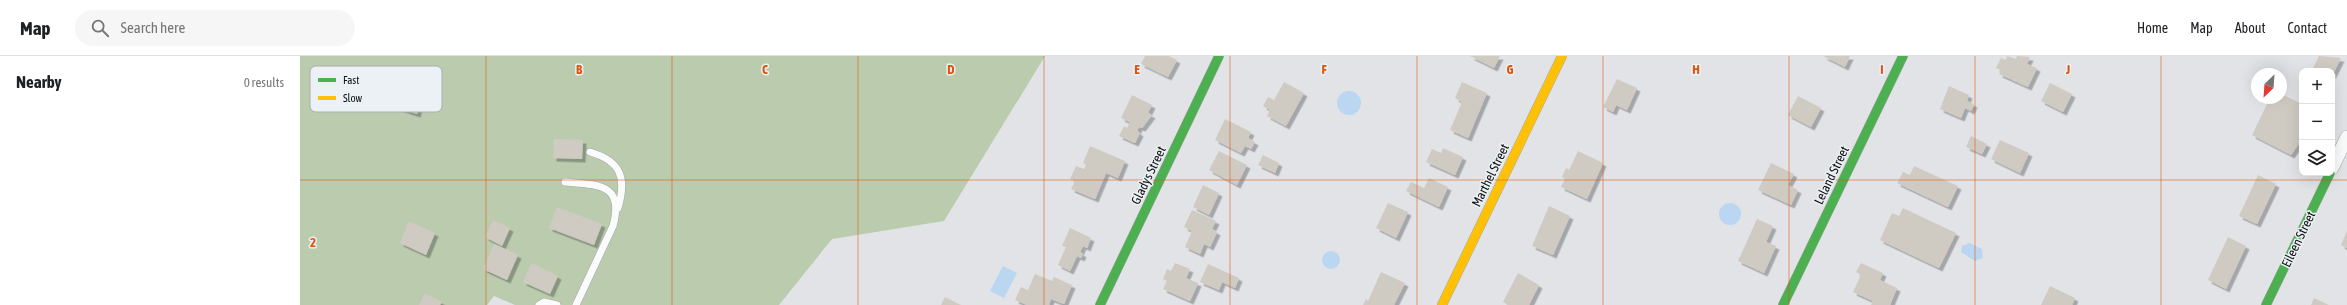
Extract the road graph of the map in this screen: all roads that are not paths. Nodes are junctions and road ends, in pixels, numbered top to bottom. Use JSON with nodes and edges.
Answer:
{"nodes":[{"id":1,"x":1219,"y":56,"type":"edge"},
{"id":2,"x":1562,"y":56,"type":"edge"},
{"id":3,"x":1903,"y":56,"type":"edge"},
{"id":4,"x":2347,"y":137,"type":"edge"},
{"id":5,"x":590,"y":152,"type":"dead end"},
{"id":6,"x":2335,"y":162,"type":"edge"},
{"id":7,"x":2329,"y":176,"type":"edge"},
{"id":8,"x":565,"y":182,"type":"dead end"},
{"id":9,"x":617,"y":210,"type":"junction"},
{"id":10,"x":539,"y":305,"type":"edge"},
{"id":11,"x":557,"y":305,"type":"edge"},
{"id":12,"x":576,"y":305,"type":"edge"},
{"id":13,"x":1100,"y":305,"type":"edge"},
{"id":14,"x":1442,"y":305,"type":"edge"},
{"id":15,"x":1783,"y":305,"type":"edge"},
{"id":16,"x":2266,"y":305,"type":"edge"}],
"edges":[{"from":1,"to":13,"type":"street","name":"Gladys Street"},
{"from":2,"to":14,"type":"street","name":"Marthel Street"},
{"from":3,"to":15,"type":"street","name":"Leland Street"},
{"from":4,"to":6,"type":"street"},
{"from":5,"to":9,"type":"lane"},
{"from":7,"to":16,"type":"street","name":"Eileen Street"},
{"from":8,"to":9,"type":"lane"},
{"from":9,"to":12,"type":"lane"},
{"from":10,"to":11,"type":"lane"}]}
